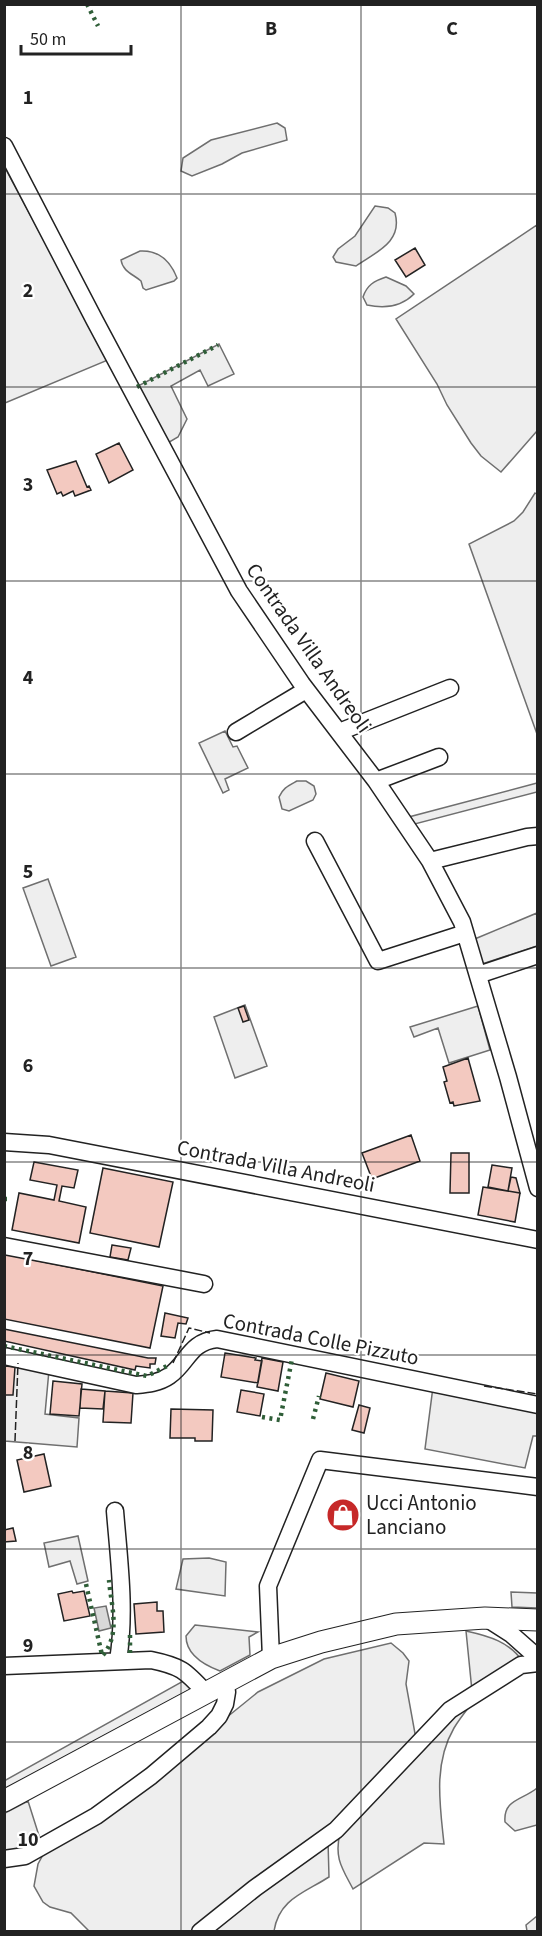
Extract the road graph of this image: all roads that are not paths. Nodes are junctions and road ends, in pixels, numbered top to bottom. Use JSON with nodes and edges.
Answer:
{"nodes":[{"id":1,"x":4,"y":146,"type":"edge"},
{"id":2,"x":450,"y":688,"type":"dead end"},
{"id":3,"x":306,"y":690,"type":"junction"},
{"id":4,"x":236,"y":732,"type":"dead end"},
{"id":5,"x":339,"y":732,"type":"junction"},
{"id":6,"x":439,"y":757,"type":"dead end"},
{"id":7,"x":376,"y":781,"type":"junction"},
{"id":8,"x":537,"y":836,"type":"edge"},
{"id":9,"x":315,"y":841,"type":"dead end"},
{"id":10,"x":430,"y":861,"type":"junction"},
{"id":11,"x":465,"y":933,"type":"junction"},
{"id":12,"x":537,"y":956,"type":"edge"},
{"id":13,"x":478,"y":975,"type":"junction"},
{"id":14,"x":4,"y":1142,"type":"edge"},
{"id":15,"x":537,"y":1188,"type":"edge"},
{"id":16,"x":537,"y":1240,"type":"edge"},
{"id":17,"x":4,"y":1246,"type":"edge"},
{"id":18,"x":204,"y":1284,"type":"dead end"},
{"id":19,"x":4,"y":1356,"type":"edge"},
{"id":20,"x":537,"y":1405,"type":"edge"},
{"id":21,"x":537,"y":1487,"type":"edge"},
{"id":22,"x":115,"y":1511,"type":"dead end"},
{"id":23,"x":485,"y":1618,"type":"junction"},
{"id":24,"x":537,"y":1620,"type":"edge"},
{"id":25,"x":271,"y":1658,"type":"junction"},
{"id":26,"x":537,"y":1658,"type":"edge"},
{"id":27,"x":118,"y":1661,"type":"junction"},
{"id":28,"x":537,"y":1663,"type":"edge"},
{"id":29,"x":4,"y":1666,"type":"edge"},
{"id":30,"x":224,"y":1682,"type":"junction"},
{"id":31,"x":205,"y":1692,"type":"junction"},
{"id":32,"x":4,"y":1801,"type":"edge"},
{"id":33,"x":4,"y":1859,"type":"edge"},
{"id":34,"x":201,"y":1932,"type":"edge"}],
"edges":[{"from":1,"to":3,"type":"street","name":"Contrada Villa Andreoli"},
{"from":2,"to":5,"type":"street"},
{"from":3,"to":4,"type":"street"},
{"from":3,"to":5,"type":"street","name":"Contrada Villa Andreoli"},
{"from":5,"to":7,"type":"street","name":"Contrada Villa Andreoli"},
{"from":6,"to":7,"type":"street"},
{"from":7,"to":10,"type":"street","name":"Contrada Villa Andreoli"},
{"from":8,"to":10,"type":"street"},
{"from":9,"to":11,"type":"street"},
{"from":10,"to":11,"type":"street","name":"Contrada Villa Andreoli"},
{"from":11,"to":13,"type":"street","name":"Contrada Villa Andreoli"},
{"from":12,"to":13,"type":"street"},
{"from":13,"to":15,"type":"street","name":"Contrada Villa Andreoli"},
{"from":14,"to":16,"type":"street","name":"Contrada Villa Andreoli"},
{"from":17,"to":18,"type":"street"},
{"from":19,"to":20,"type":"street","name":"Contrada Colle Pizzuto"},
{"from":21,"to":25,"type":"street"},
{"from":22,"to":27,"type":"street"},
{"from":23,"to":24,"type":"main road"},
{"from":23,"to":25,"type":"main road"},
{"from":23,"to":26,"type":"street"},
{"from":25,"to":30,"type":"main road"},
{"from":27,"to":29,"type":"street"},
{"from":27,"to":31,"type":"street"},
{"from":28,"to":34,"type":"street"},
{"from":30,"to":31,"type":"main road"},
{"from":30,"to":33,"type":"street"},
{"from":31,"to":32,"type":"main road"}]}
